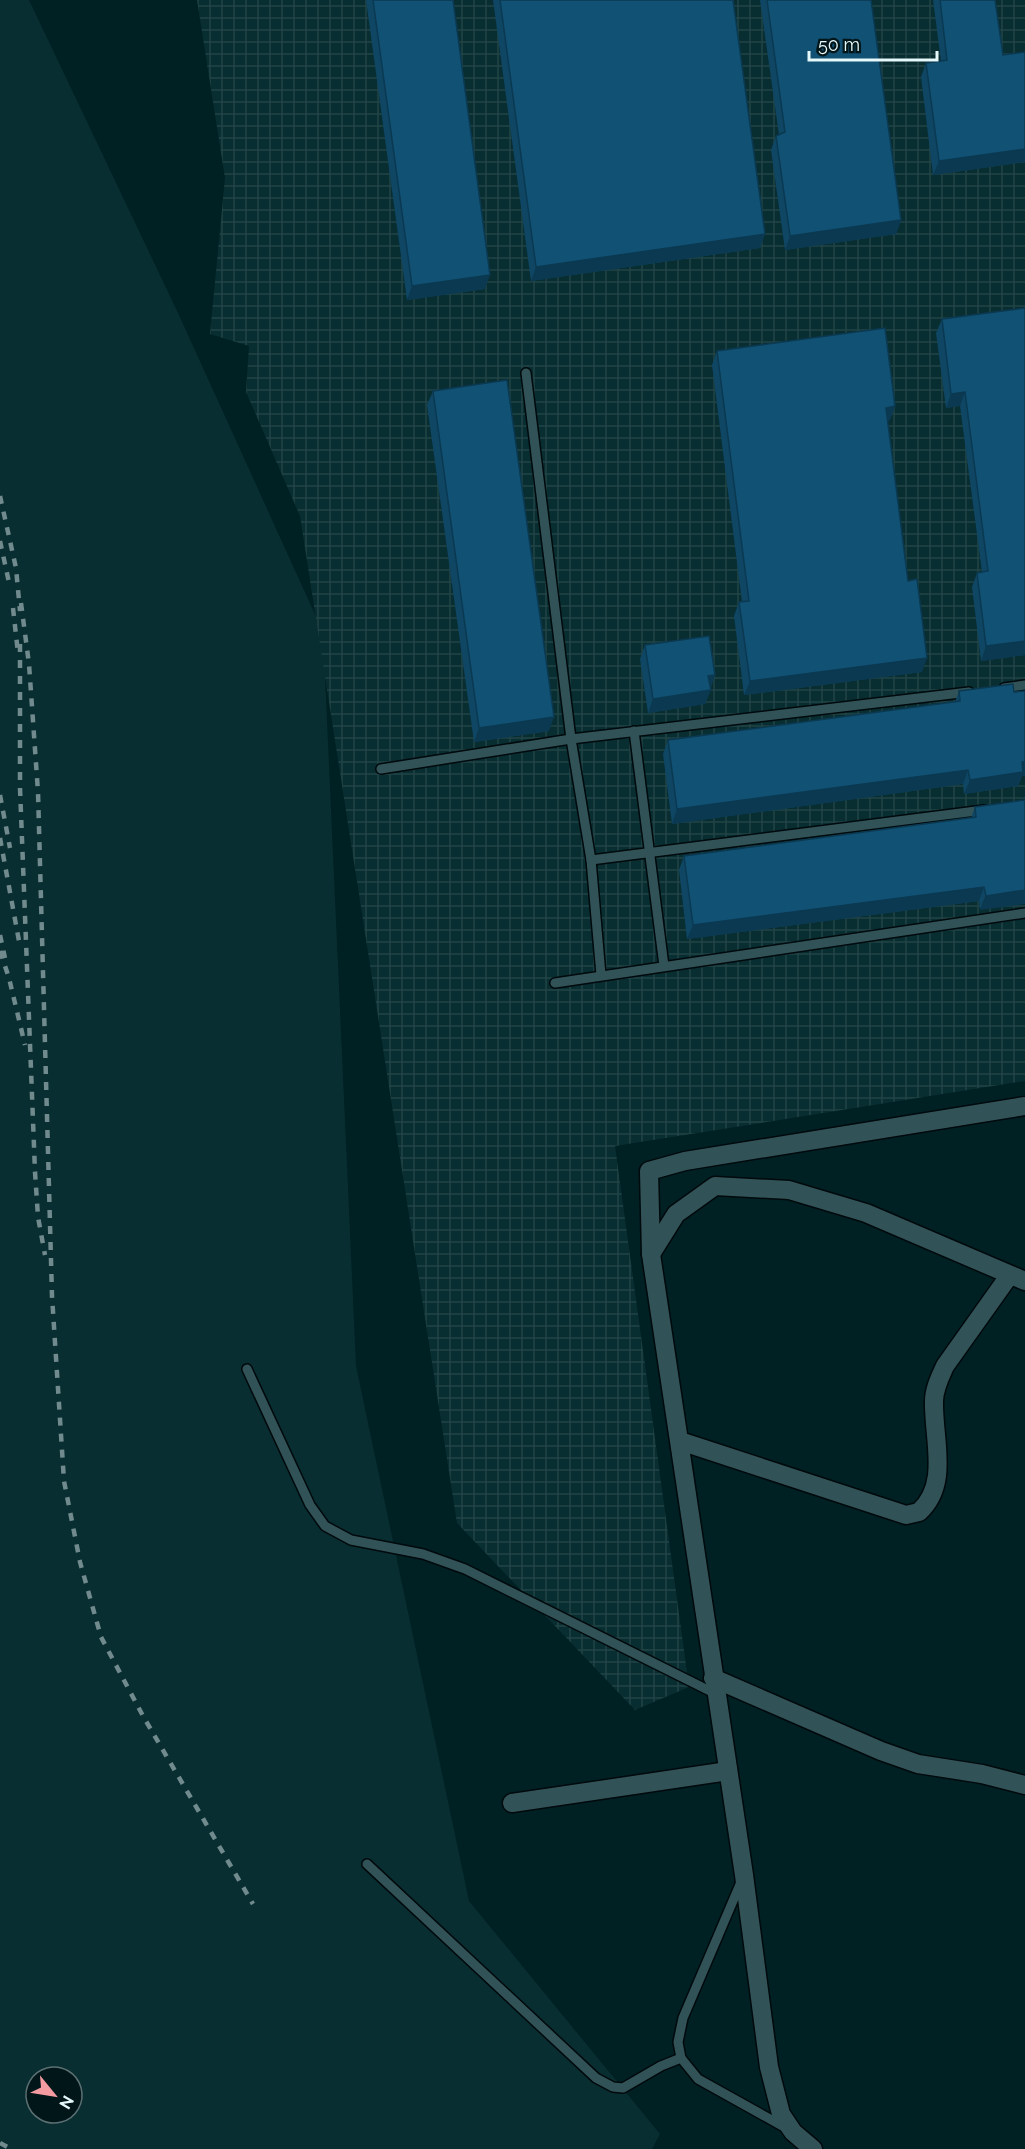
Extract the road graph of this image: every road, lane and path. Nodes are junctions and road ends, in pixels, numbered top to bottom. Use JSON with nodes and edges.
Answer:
{"nodes":[{"id":1,"x":526,"y":373,"type":"dead end"},
{"id":2,"x":1025,"y":685,"type":"edge"},
{"id":3,"x":989,"y":689,"type":"edge"},
{"id":4,"x":978,"y":691,"type":"edge"},
{"id":5,"x":634,"y":731,"type":"junction"},
{"id":6,"x":571,"y":739,"type":"junction"},
{"id":7,"x":381,"y":769,"type":"dead end"},
{"id":8,"x":990,"y":809,"type":"edge"},
{"id":9,"x":650,"y":852,"type":"junction"},
{"id":10,"x":591,"y":860,"type":"junction"},
{"id":11,"x":1025,"y":913,"type":"edge"},
{"id":12,"x":664,"y":966,"type":"junction"},
{"id":13,"x":601,"y":975,"type":"junction"},
{"id":14,"x":555,"y":983,"type":"dead end"},
{"id":15,"x":1025,"y":1106,"type":"edge"},
{"id":16,"x":651,"y":1254,"type":"junction"},
{"id":17,"x":1017,"y":1278,"type":"edge"},
{"id":18,"x":247,"y":1369,"type":"dead end"},
{"id":19,"x":680,"y":1441,"type":"junction"},
{"id":20,"x":715,"y":1686,"type":"junction"},
{"id":21,"x":728,"y":1771,"type":"junction"},
{"id":22,"x":1025,"y":1785,"type":"edge"},
{"id":23,"x":512,"y":1803,"type":"dead end"},
{"id":24,"x":368,"y":1864,"type":"dead end"},
{"id":25,"x":744,"y":1875,"type":"junction"},
{"id":26,"x":681,"y":2058,"type":"junction"},
{"id":27,"x":793,"y":2133,"type":"junction"},
{"id":28,"x":813,"y":2149,"type":"edge"}],
"edges":[{"from":1,"to":6,"type":"lane"},
{"from":2,"to":3,"type":"lane"},
{"from":4,"to":5,"type":"lane"},
{"from":5,"to":6,"type":"lane"},
{"from":5,"to":9,"type":"lane"},
{"from":6,"to":7,"type":"lane"},
{"from":6,"to":10,"type":"lane"},
{"from":8,"to":9,"type":"lane"},
{"from":9,"to":10,"type":"lane"},
{"from":9,"to":12,"type":"lane"},
{"from":10,"to":13,"type":"lane"},
{"from":11,"to":12,"type":"lane"},
{"from":12,"to":13,"type":"lane"},
{"from":13,"to":14,"type":"lane"},
{"from":15,"to":16,"type":"street"},
{"from":16,"to":17,"type":"street"},
{"from":16,"to":19,"type":"street"},
{"from":17,"to":19,"type":"street"},
{"from":18,"to":20,"type":"lane"},
{"from":19,"to":20,"type":"street"},
{"from":20,"to":21,"type":"street"},
{"from":20,"to":22,"type":"street"},
{"from":21,"to":23,"type":"street"},
{"from":21,"to":25,"type":"street"},
{"from":24,"to":26,"type":"lane"},
{"from":25,"to":26,"type":"lane"},
{"from":25,"to":27,"type":"street"},
{"from":26,"to":27,"type":"lane"},
{"from":27,"to":28,"type":"street"}]}
